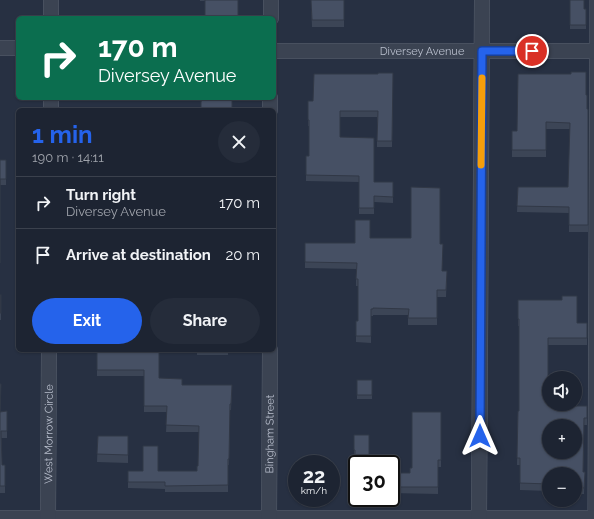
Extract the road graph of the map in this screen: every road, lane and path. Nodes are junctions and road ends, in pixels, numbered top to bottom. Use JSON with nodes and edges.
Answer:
{"nodes":[{"id":1,"x":51,"y":0,"type":"edge"},
{"id":2,"x":271,"y":0,"type":"edge"},
{"id":3,"x":482,"y":0,"type":"edge"},
{"id":4,"x":594,"y":0,"type":"edge"},
{"id":5,"x":51,"y":16,"type":"edge"},
{"id":6,"x":271,"y":16,"type":"edge"},
{"id":7,"x":0,"y":48,"type":"edge"},
{"id":8,"x":16,"y":48,"type":"edge"},
{"id":9,"x":276,"y":51,"type":"edge"},
{"id":10,"x":482,"y":51,"type":"junction"},
{"id":11,"x":594,"y":51,"type":"edge"},
{"id":12,"x":594,"y":250,"type":"edge"},
{"id":13,"x":49,"y":352,"type":"edge"},
{"id":14,"x":270,"y":352,"type":"edge"},
{"id":15,"x":0,"y":518,"type":"edge"},
{"id":16,"x":48,"y":518,"type":"edge"},
{"id":17,"x":269,"y":518,"type":"edge"},
{"id":18,"x":479,"y":518,"type":"edge"},
{"id":19,"x":593,"y":518,"type":"edge"}],
"edges":[{"from":1,"to":5,"type":"street"},
{"from":2,"to":6,"type":"street"},
{"from":3,"to":10,"type":"street"},
{"from":4,"to":11,"type":"lane"},
{"from":7,"to":8,"type":"street"},
{"from":9,"to":10,"type":"street","name":"Diversey Avenue"},
{"from":10,"to":11,"type":"street","name":"Diversey Avenue"},
{"from":10,"to":18,"type":"street"},
{"from":11,"to":12,"type":"lane"},
{"from":12,"to":19,"type":"lane"},
{"from":13,"to":16,"type":"street","name":"West Morrow Circle"},
{"from":14,"to":17,"type":"street","name":"Bingham Street"},
{"from":15,"to":16,"type":"street"},
{"from":16,"to":17,"type":"street"},
{"from":17,"to":18,"type":"street"},
{"from":18,"to":19,"type":"street"}]}
